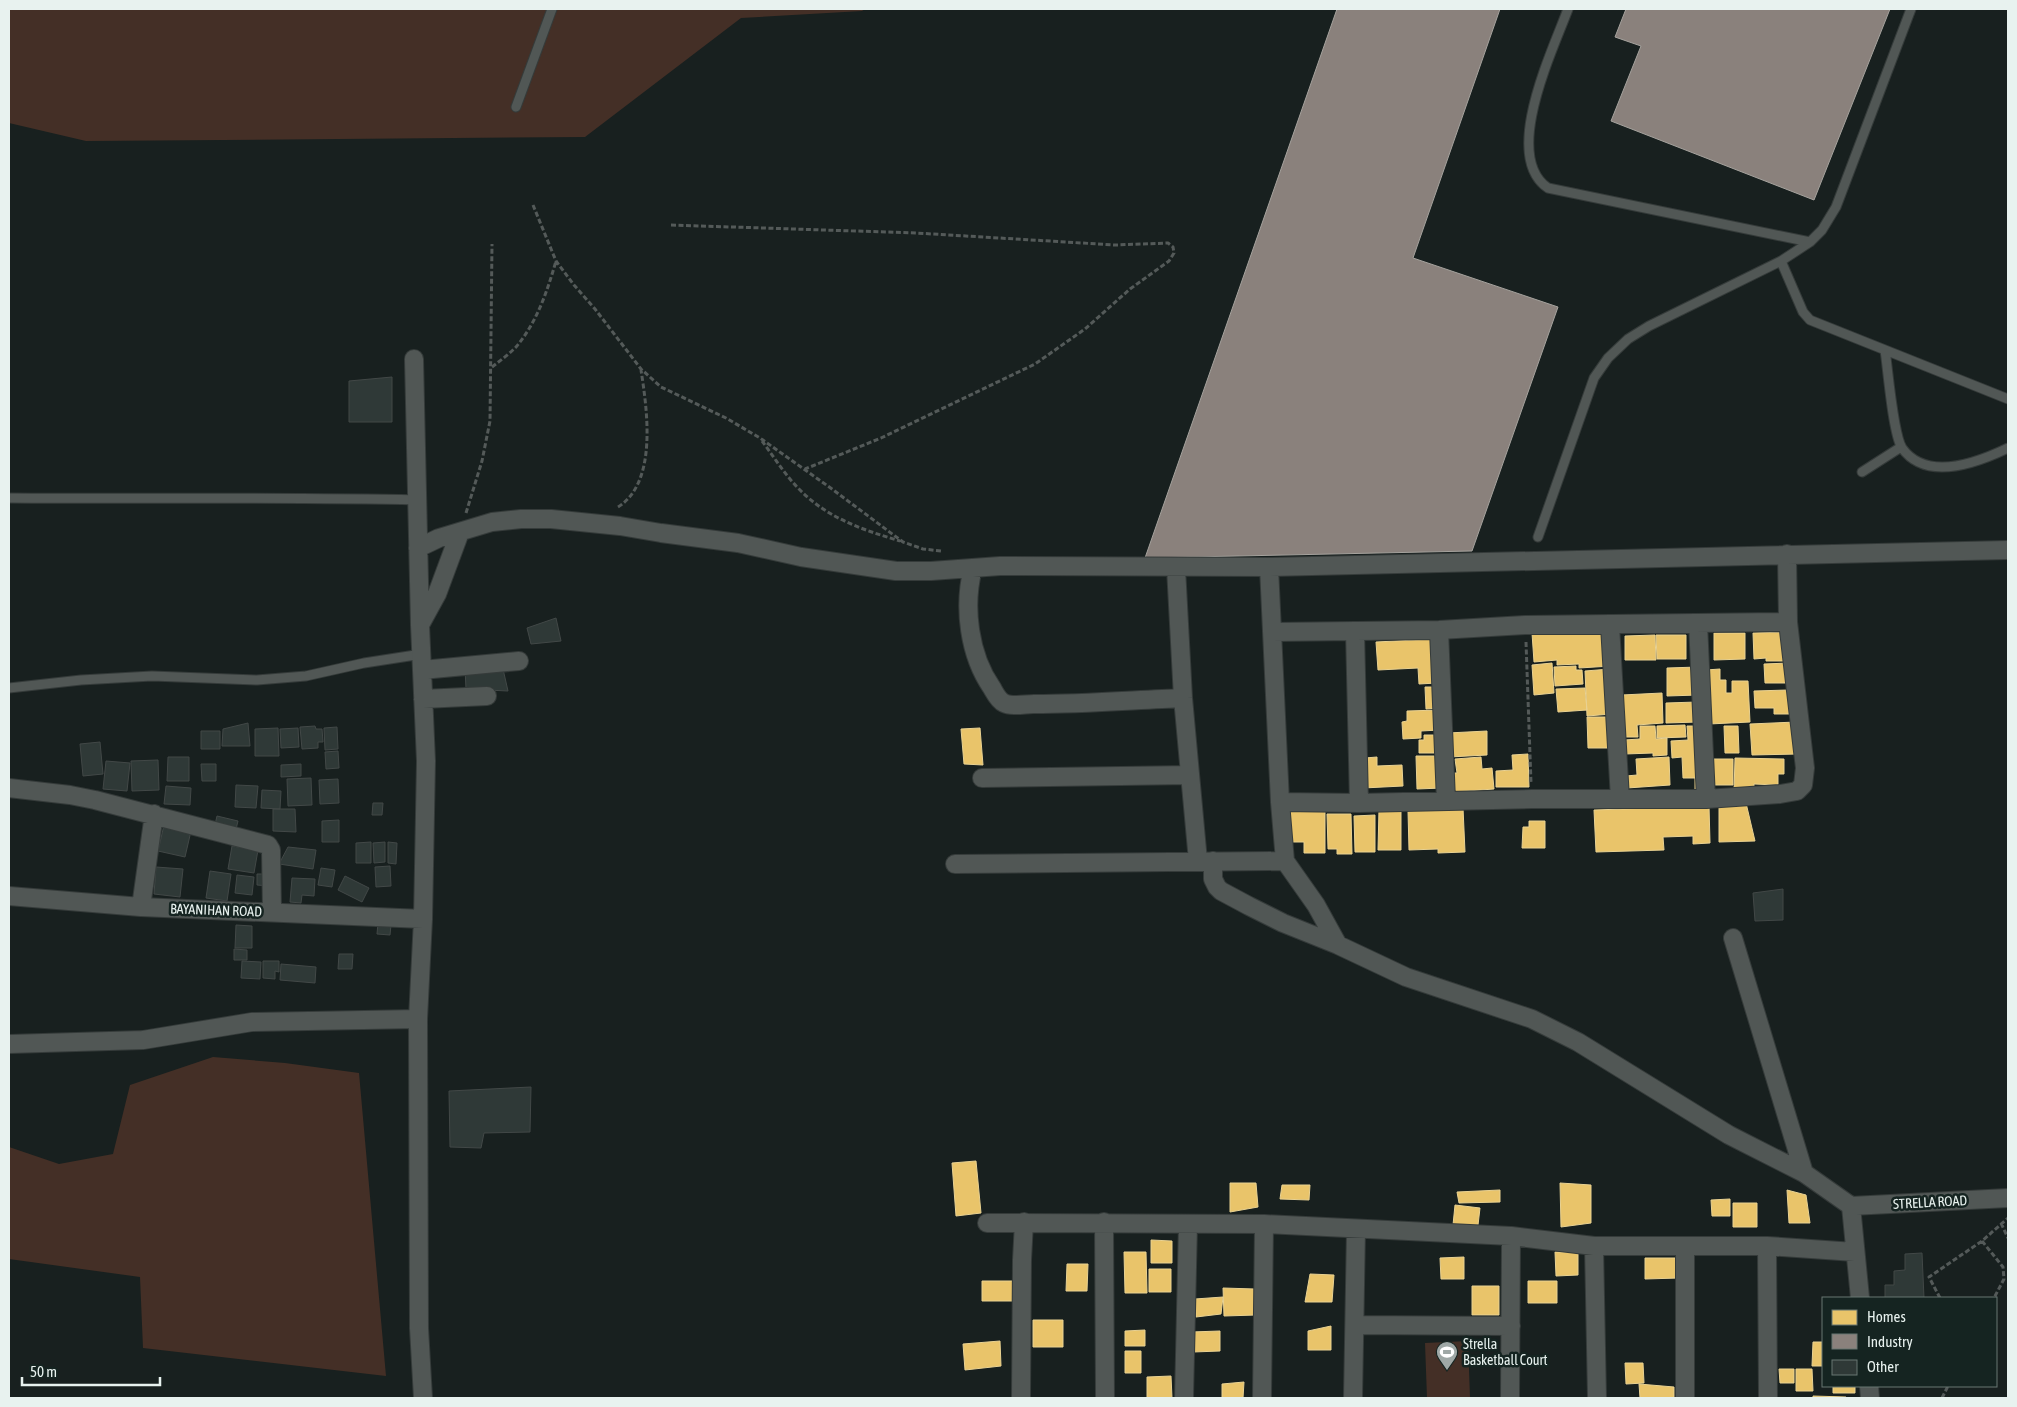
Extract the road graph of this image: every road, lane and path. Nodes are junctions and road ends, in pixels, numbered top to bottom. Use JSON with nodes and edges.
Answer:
{"nodes":[{"id":1,"x":552,"y":9,"type":"edge"},
{"id":2,"x":1568,"y":9,"type":"edge"},
{"id":3,"x":1911,"y":9,"type":"edge"},
{"id":4,"x":516,"y":107,"type":"dead end"},
{"id":5,"x":533,"y":205,"type":"dead end"},
{"id":6,"x":671,"y":225,"type":"dead end"},
{"id":7,"x":1810,"y":242,"type":"junction"},
{"id":8,"x":492,"y":244,"type":"dead end"},
{"id":9,"x":556,"y":261,"type":"junction"},
{"id":10,"x":1781,"y":261,"type":"junction"},
{"id":11,"x":1885,"y":350,"type":"junction"},
{"id":12,"x":414,"y":359,"type":"dead end"},
{"id":13,"x":492,"y":367,"type":"junction"},
{"id":14,"x":641,"y":369,"type":"junction"},
{"id":15,"x":2008,"y":400,"type":"edge"},
{"id":16,"x":760,"y":438,"type":"junction"},
{"id":17,"x":1901,"y":447,"type":"junction"},
{"id":18,"x":2008,"y":448,"type":"edge"},
{"id":19,"x":805,"y":470,"type":"junction"},
{"id":20,"x":1862,"y":472,"type":"dead end"},
{"id":21,"x":9,"y":498,"type":"edge"},
{"id":22,"x":417,"y":500,"type":"junction"},
{"id":23,"x":592,"y":523,"type":"junction"},
{"id":24,"x":460,"y":532,"type":"junction"},
{"id":25,"x":1538,"y":537,"type":"dead end"},
{"id":26,"x":902,"y":542,"type":"junction"},
{"id":27,"x":418,"y":548,"type":"junction"},
{"id":28,"x":2008,"y":550,"type":"edge"},
{"id":29,"x":946,"y":552,"type":"dead end"},
{"id":30,"x":1787,"y":554,"type":"junction"},
{"id":31,"x":1269,"y":567,"type":"junction"},
{"id":32,"x":974,"y":568,"type":"junction"},
{"id":33,"x":1176,"y":568,"type":"junction"},
{"id":34,"x":1788,"y":622,"type":"junction"},
{"id":35,"x":1698,"y":623,"type":"junction"},
{"id":36,"x":420,"y":625,"type":"junction"},
{"id":37,"x":1525,"y":625,"type":"junction"},
{"id":38,"x":1610,"y":625,"type":"junction"},
{"id":39,"x":1439,"y":630,"type":"junction"},
{"id":40,"x":1355,"y":631,"type":"junction"},
{"id":41,"x":1272,"y":632,"type":"junction"},
{"id":42,"x":518,"y":661,"type":"dead end"},
{"id":43,"x":422,"y":662,"type":"junction"},
{"id":44,"x":9,"y":688,"type":"edge"},
{"id":45,"x":487,"y":696,"type":"dead end"},
{"id":46,"x":1183,"y":698,"type":"junction"},
{"id":47,"x":423,"y":699,"type":"junction"},
{"id":48,"x":1190,"y":775,"type":"junction"},
{"id":49,"x":982,"y":778,"type":"dead end"},
{"id":50,"x":9,"y":788,"type":"edge"},
{"id":51,"x":1532,"y":799,"type":"junction"},
{"id":52,"x":1620,"y":799,"type":"junction"},
{"id":53,"x":1706,"y":799,"type":"junction"},
{"id":54,"x":1446,"y":801,"type":"junction"},
{"id":55,"x":1280,"y":802,"type":"junction"},
{"id":56,"x":1359,"y":803,"type":"junction"},
{"id":57,"x":154,"y":814,"type":"junction"},
{"id":58,"x":1205,"y":861,"type":"junction"},
{"id":59,"x":1285,"y":861,"type":"junction"},
{"id":60,"x":954,"y":864,"type":"dead end"},
{"id":61,"x":9,"y":896,"type":"edge"},
{"id":62,"x":141,"y":907,"type":"junction"},
{"id":63,"x":272,"y":912,"type":"junction"},
{"id":64,"x":423,"y":919,"type":"junction"},
{"id":65,"x":1733,"y":938,"type":"dead end"},
{"id":66,"x":1338,"y":945,"type":"junction"},
{"id":67,"x":418,"y":1020,"type":"junction"},
{"id":68,"x":9,"y":1044,"type":"edge"},
{"id":69,"x":1804,"y":1173,"type":"junction"},
{"id":70,"x":2008,"y":1198,"type":"edge"},
{"id":71,"x":1851,"y":1206,"type":"junction"},
{"id":72,"x":2008,"y":1218,"type":"edge"},
{"id":73,"x":1024,"y":1222,"type":"junction"},
{"id":74,"x":1104,"y":1222,"type":"junction"},
{"id":75,"x":987,"y":1223,"type":"dead end"},
{"id":76,"x":2001,"y":1223,"type":"junction"},
{"id":77,"x":1188,"y":1224,"type":"junction"},
{"id":78,"x":1264,"y":1224,"type":"junction"},
{"id":79,"x":1356,"y":1229,"type":"junction"},
{"id":80,"x":1511,"y":1236,"type":"junction"},
{"id":81,"x":2008,"y":1238,"type":"edge"},
{"id":82,"x":1982,"y":1241,"type":"junction"},
{"id":83,"x":1594,"y":1246,"type":"junction"},
{"id":84,"x":1684,"y":1246,"type":"junction"},
{"id":85,"x":1767,"y":1246,"type":"junction"},
{"id":86,"x":1855,"y":1252,"type":"junction"},
{"id":87,"x":1860,"y":1297,"type":"edge"},
{"id":88,"x":1939,"y":1297,"type":"edge"},
{"id":89,"x":1995,"y":1297,"type":"edge"},
{"id":90,"x":1355,"y":1324,"type":"junction"},
{"id":91,"x":1511,"y":1326,"type":"junction"},
{"id":92,"x":423,"y":1398,"type":"edge"},
{"id":93,"x":1021,"y":1398,"type":"edge"},
{"id":94,"x":1105,"y":1398,"type":"edge"},
{"id":95,"x":1184,"y":1398,"type":"edge"},
{"id":96,"x":1262,"y":1398,"type":"edge"},
{"id":97,"x":1354,"y":1398,"type":"edge"},
{"id":98,"x":1510,"y":1398,"type":"edge"},
{"id":99,"x":1597,"y":1398,"type":"edge"},
{"id":100,"x":1685,"y":1398,"type":"edge"},
{"id":101,"x":1768,"y":1398,"type":"edge"}],
"edges":[{"from":1,"to":4,"type":"lane"},
{"from":2,"to":7,"type":"lane"},
{"from":3,"to":7,"type":"lane"},
{"from":5,"to":9,"type":"path"},
{"from":6,"to":19,"type":"path"},
{"from":7,"to":10,"type":"lane"},
{"from":8,"to":13,"type":"path"},
{"from":9,"to":13,"type":"path"},
{"from":9,"to":14,"type":"path"},
{"from":10,"to":11,"type":"lane"},
{"from":10,"to":25,"type":"lane"},
{"from":11,"to":15,"type":"lane"},
{"from":11,"to":17,"type":"lane"},
{"from":12,"to":22,"type":"street"},
{"from":13,"to":24,"type":"path"},
{"from":14,"to":16,"type":"path"},
{"from":14,"to":23,"type":"path"},
{"from":16,"to":19,"type":"path"},
{"from":16,"to":26,"type":"path"},
{"from":17,"to":18,"type":"lane"},
{"from":17,"to":20,"type":"lane"},
{"from":19,"to":26,"type":"path"},
{"from":21,"to":22,"type":"lane"},
{"from":22,"to":27,"type":"street"},
{"from":23,"to":24,"type":"street"},
{"from":23,"to":32,"type":"street"},
{"from":24,"to":27,"type":"street"},
{"from":24,"to":36,"type":"street"},
{"from":26,"to":29,"type":"path"},
{"from":27,"to":36,"type":"street"},
{"from":28,"to":30,"type":"street"},
{"from":30,"to":31,"type":"street"},
{"from":30,"to":34,"type":"street"},
{"from":31,"to":33,"type":"street"},
{"from":31,"to":41,"type":"street"},
{"from":32,"to":33,"type":"street"},
{"from":32,"to":46,"type":"street"},
{"from":33,"to":46,"type":"street"},
{"from":34,"to":35,"type":"street"},
{"from":34,"to":53,"type":"street"},
{"from":35,"to":38,"type":"street"},
{"from":35,"to":53,"type":"street"},
{"from":36,"to":43,"type":"street"},
{"from":37,"to":38,"type":"street"},
{"from":37,"to":39,"type":"street"},
{"from":37,"to":51,"type":"path"},
{"from":38,"to":52,"type":"street"},
{"from":39,"to":40,"type":"street"},
{"from":39,"to":54,"type":"street"},
{"from":40,"to":41,"type":"street"},
{"from":40,"to":56,"type":"street"},
{"from":41,"to":55,"type":"street"},
{"from":42,"to":43,"type":"street"},
{"from":43,"to":44,"type":"lane"},
{"from":43,"to":47,"type":"street"},
{"from":45,"to":47,"type":"street"},
{"from":46,"to":48,"type":"street"},
{"from":47,"to":64,"type":"street"},
{"from":48,"to":49,"type":"street"},
{"from":48,"to":58,"type":"street"},
{"from":50,"to":57,"type":"street"},
{"from":51,"to":52,"type":"street"},
{"from":51,"to":54,"type":"street"},
{"from":52,"to":53,"type":"street"},
{"from":54,"to":56,"type":"street"},
{"from":55,"to":56,"type":"street"},
{"from":55,"to":59,"type":"street"},
{"from":57,"to":62,"type":"street"},
{"from":57,"to":63,"type":"street"},
{"from":58,"to":59,"type":"street"},
{"from":58,"to":60,"type":"street"},
{"from":58,"to":66,"type":"street"},
{"from":59,"to":66,"type":"street"},
{"from":61,"to":62,"type":"street","name":"BAYANIHAN ROAD"},
{"from":62,"to":63,"type":"street","name":"BAYANIHAN ROAD"},
{"from":63,"to":64,"type":"street","name":"BAYANIHAN ROAD"},
{"from":64,"to":67,"type":"street"},
{"from":65,"to":69,"type":"street"},
{"from":66,"to":69,"type":"street"},
{"from":67,"to":68,"type":"street"},
{"from":67,"to":92,"type":"street"},
{"from":69,"to":71,"type":"street"},
{"from":70,"to":71,"type":"street","name":"STRELLA ROAD"},
{"from":71,"to":86,"type":"street"},
{"from":72,"to":76,"type":"path"},
{"from":73,"to":74,"type":"street"},
{"from":73,"to":75,"type":"street"},
{"from":73,"to":93,"type":"street"},
{"from":74,"to":77,"type":"street"},
{"from":74,"to":94,"type":"street"},
{"from":76,"to":81,"type":"path"},
{"from":76,"to":82,"type":"path"},
{"from":77,"to":78,"type":"street"},
{"from":77,"to":95,"type":"street"},
{"from":78,"to":79,"type":"street"},
{"from":78,"to":96,"type":"street"},
{"from":79,"to":80,"type":"street"},
{"from":79,"to":90,"type":"street"},
{"from":80,"to":83,"type":"street"},
{"from":80,"to":91,"type":"street"},
{"from":82,"to":88,"type":"path"},
{"from":82,"to":89,"type":"path"},
{"from":83,"to":84,"type":"street"},
{"from":83,"to":99,"type":"street"},
{"from":84,"to":85,"type":"street"},
{"from":84,"to":100,"type":"street"},
{"from":85,"to":86,"type":"street"},
{"from":85,"to":101,"type":"street"},
{"from":86,"to":87,"type":"street"},
{"from":90,"to":91,"type":"street"},
{"from":90,"to":97,"type":"street"},
{"from":91,"to":98,"type":"street"}]}
